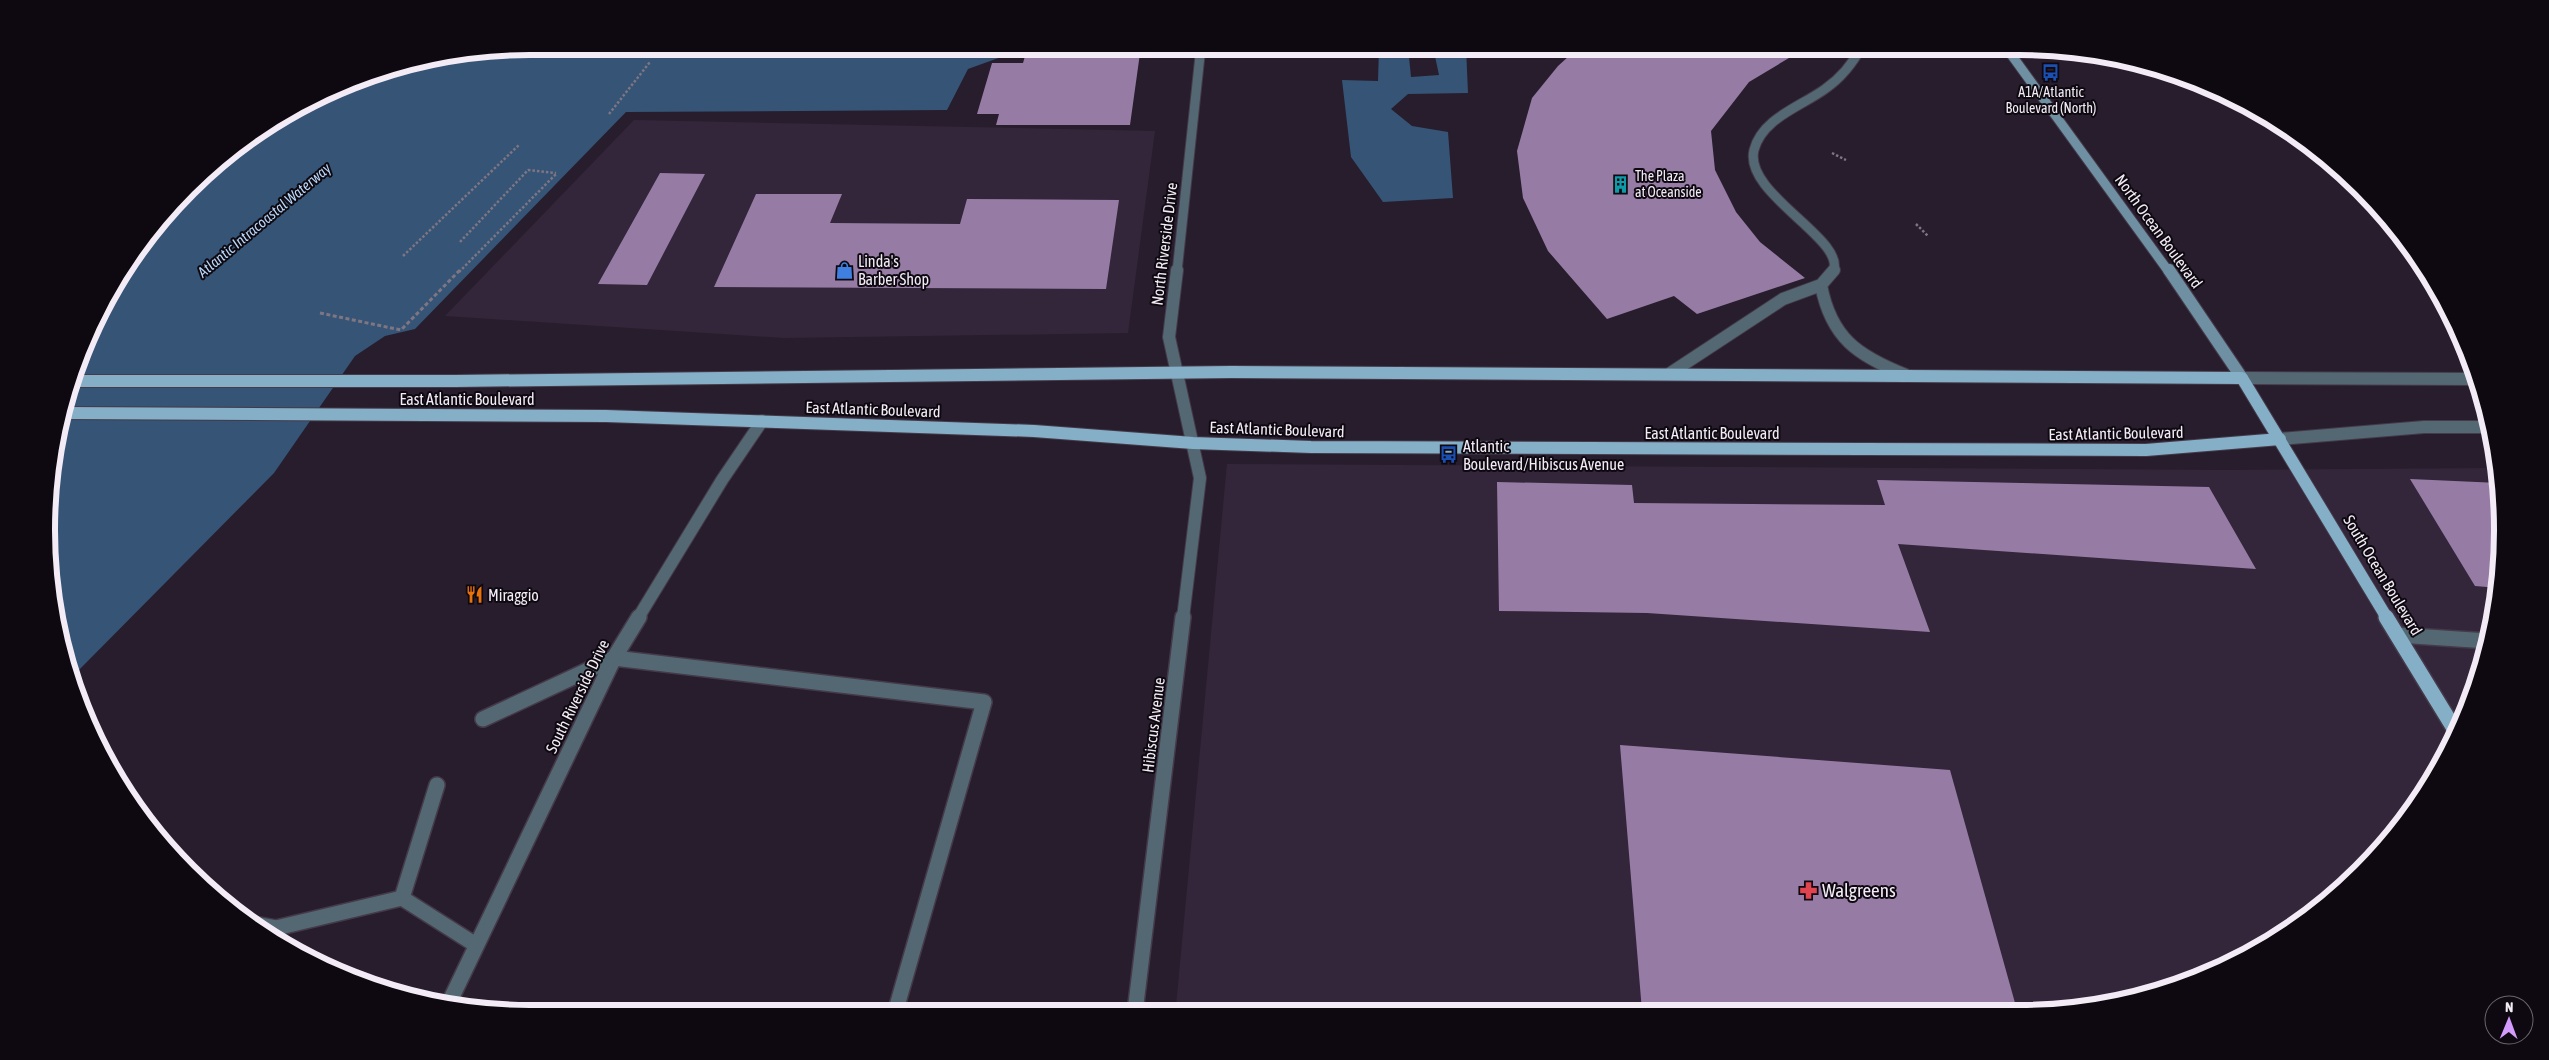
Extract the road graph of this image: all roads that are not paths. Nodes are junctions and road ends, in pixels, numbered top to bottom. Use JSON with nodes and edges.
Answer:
{"nodes":[{"id":1,"x":1200,"y":55,"type":"edge"},
{"id":2,"x":1857,"y":55,"type":"edge"},
{"id":3,"x":2012,"y":55,"type":"edge"},
{"id":4,"x":1821,"y":285,"type":"junction"},
{"id":5,"x":1178,"y":372,"type":"junction"},
{"id":6,"x":1669,"y":374,"type":"junction"},
{"id":7,"x":1906,"y":375,"type":"junction"},
{"id":8,"x":2242,"y":378,"type":"junction"},
{"id":9,"x":2470,"y":379,"type":"edge"},
{"id":10,"x":79,"y":381,"type":"edge"},
{"id":11,"x":70,"y":413,"type":"edge"},
{"id":12,"x":762,"y":421,"type":"junction"},
{"id":13,"x":2483,"y":428,"type":"edge"},
{"id":14,"x":2280,"y":439,"type":"junction"},
{"id":15,"x":1193,"y":442,"type":"junction"},
{"id":16,"x":2398,"y":635,"type":"junction"},
{"id":17,"x":2481,"y":641,"type":"edge"},
{"id":18,"x":614,"y":658,"type":"junction"},
{"id":19,"x":483,"y":719,"type":"dead end"},
{"id":20,"x":2452,"y":725,"type":"edge"},
{"id":21,"x":437,"y":785,"type":"dead end"},
{"id":22,"x":402,"y":898,"type":"junction"},
{"id":23,"x":269,"y":927,"type":"edge"},
{"id":24,"x":476,"y":945,"type":"junction"},
{"id":25,"x":451,"y":998,"type":"edge"},
{"id":26,"x":897,"y":1005,"type":"edge"},
{"id":27,"x":1135,"y":1005,"type":"edge"}],
"edges":[{"from":1,"to":5,"type":"street","name":"North Riverside Drive"},
{"from":2,"to":4,"type":"street"},
{"from":3,"to":8,"type":"main road","name":"North Ocean Boulevard"},
{"from":4,"to":6,"type":"street"},
{"from":4,"to":7,"type":"street"},
{"from":5,"to":6,"type":"main road","name":"East Atlantic Boulevard"},
{"from":5,"to":10,"type":"main road","name":"East Atlantic Boulevard"},
{"from":5,"to":15,"type":"street","name":"North Riverside Drive"},
{"from":6,"to":7,"type":"main road","name":"East Atlantic Boulevard"},
{"from":7,"to":8,"type":"main road","name":"East Atlantic Boulevard"},
{"from":8,"to":9,"type":"street","name":"East Atlantic Boulevard"},
{"from":8,"to":14,"type":"main road","name":"North Ocean Boulevard"},
{"from":11,"to":12,"type":"main road","name":"East Atlantic Boulevard"},
{"from":12,"to":15,"type":"main road","name":"East Atlantic Boulevard"},
{"from":12,"to":18,"type":"street","name":"South Riverside Drive"},
{"from":13,"to":14,"type":"street","name":"East Atlantic Boulevard"},
{"from":14,"to":15,"type":"main road","name":"East Atlantic Boulevard"},
{"from":14,"to":16,"type":"main road","name":"South Ocean Boulevard"},
{"from":15,"to":27,"type":"street","name":"Hibiscus Avenue"},
{"from":16,"to":17,"type":"street"},
{"from":16,"to":20,"type":"main road","name":"South Ocean Boulevard"},
{"from":18,"to":19,"type":"street"},
{"from":18,"to":24,"type":"street","name":"South Riverside Drive"},
{"from":18,"to":26,"type":"street"},
{"from":21,"to":22,"type":"street"},
{"from":22,"to":23,"type":"street"},
{"from":22,"to":24,"type":"street"},
{"from":24,"to":25,"type":"street","name":"South Riverside Drive"}]}
